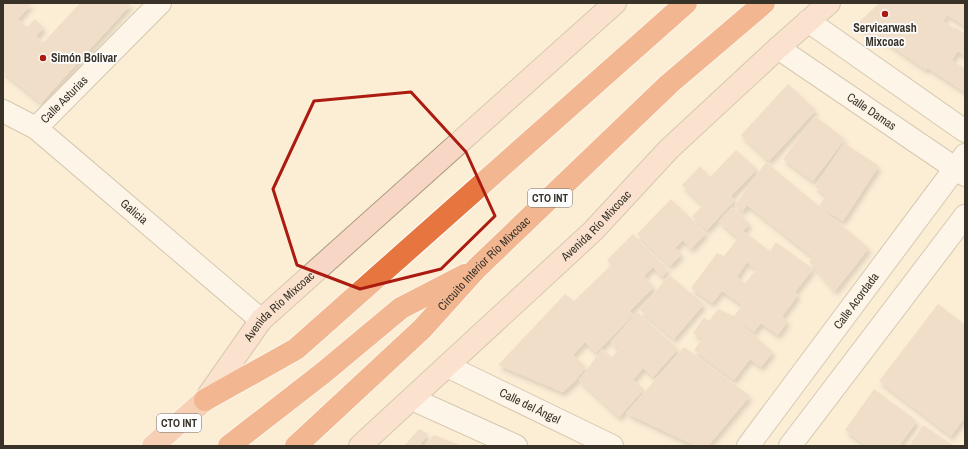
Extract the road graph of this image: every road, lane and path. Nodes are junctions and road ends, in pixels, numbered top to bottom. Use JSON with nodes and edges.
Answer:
{"nodes":[{"id":1,"x":160,"y":3,"type":"edge"},
{"id":2,"x":615,"y":3,"type":"edge"},
{"id":3,"x":686,"y":3,"type":"edge"},
{"id":4,"x":764,"y":3,"type":"edge"},
{"id":5,"x":828,"y":3,"type":"edge"},
{"id":6,"x":808,"y":21,"type":"junction"},
{"id":7,"x":778,"y":48,"type":"junction"},
{"id":8,"x":3,"y":111,"type":"edge"},
{"id":9,"x":36,"y":128,"type":"junction"},
{"id":10,"x":965,"y":131,"type":"edge"},
{"id":11,"x":962,"y":166,"type":"edge"},
{"id":12,"x":965,"y":216,"type":"edge"},
{"id":13,"x":477,"y":268,"type":"junction"},
{"id":14,"x":261,"y":320,"type":"junction"},
{"id":15,"x":447,"y":366,"type":"junction"},
{"id":16,"x":412,"y":399,"type":"junction"},
{"id":17,"x":205,"y":400,"type":"junction"},
{"id":18,"x":154,"y":446,"type":"edge"},
{"id":19,"x":229,"y":446,"type":"edge"},
{"id":20,"x":296,"y":446,"type":"edge"},
{"id":21,"x":360,"y":446,"type":"edge"},
{"id":22,"x":516,"y":446,"type":"edge"},
{"id":23,"x":612,"y":446,"type":"edge"},
{"id":24,"x":748,"y":446,"type":"edge"},
{"id":25,"x":790,"y":446,"type":"edge"}],
"edges":[{"from":1,"to":9,"type":"street","name":"Calle Asturias"},
{"from":2,"to":14,"type":"main road","name":"Avenida Río Mixcoac","number":"CTO INT"},
{"from":3,"to":17,"type":"highway","number":"CTO INT"},
{"from":4,"to":13,"type":"highway","name":"Circuito Interior Río Mixcoac","number":"CTO INT"},
{"from":5,"to":6,"type":"main road","name":"Avenida Río Mixcoac"},
{"from":6,"to":7,"type":"main road","name":"Avenida Río Mixcoac"},
{"from":6,"to":10,"type":"street"},
{"from":7,"to":11,"type":"street","name":"Calle Damas"},
{"from":7,"to":15,"type":"main road","name":"Avenida Río Mixcoac"},
{"from":8,"to":9,"type":"street","name":"Galicia"},
{"from":9,"to":14,"type":"street","name":"Galicia"},
{"from":11,"to":24,"type":"street","name":"Calle Acordada"},
{"from":12,"to":25,"type":"street"},
{"from":13,"to":19,"type":"highway"},
{"from":13,"to":20,"type":"highway","name":"Circuito Interior Río Mixcoac","number":"CTO INT"},
{"from":14,"to":17,"type":"main road","name":"Avenida Río Mixcoac","number":"CTO INT"},
{"from":15,"to":16,"type":"main road","name":"Avenida Río Mixcoac"},
{"from":15,"to":23,"type":"street","name":"Calle del Ángel"},
{"from":16,"to":21,"type":"main road","name":"Avenida Río Mixcoac"},
{"from":16,"to":22,"type":"street"},
{"from":17,"to":18,"type":"main road","name":"Avenida Río Mixcoac","number":"CTO INT"}]}
